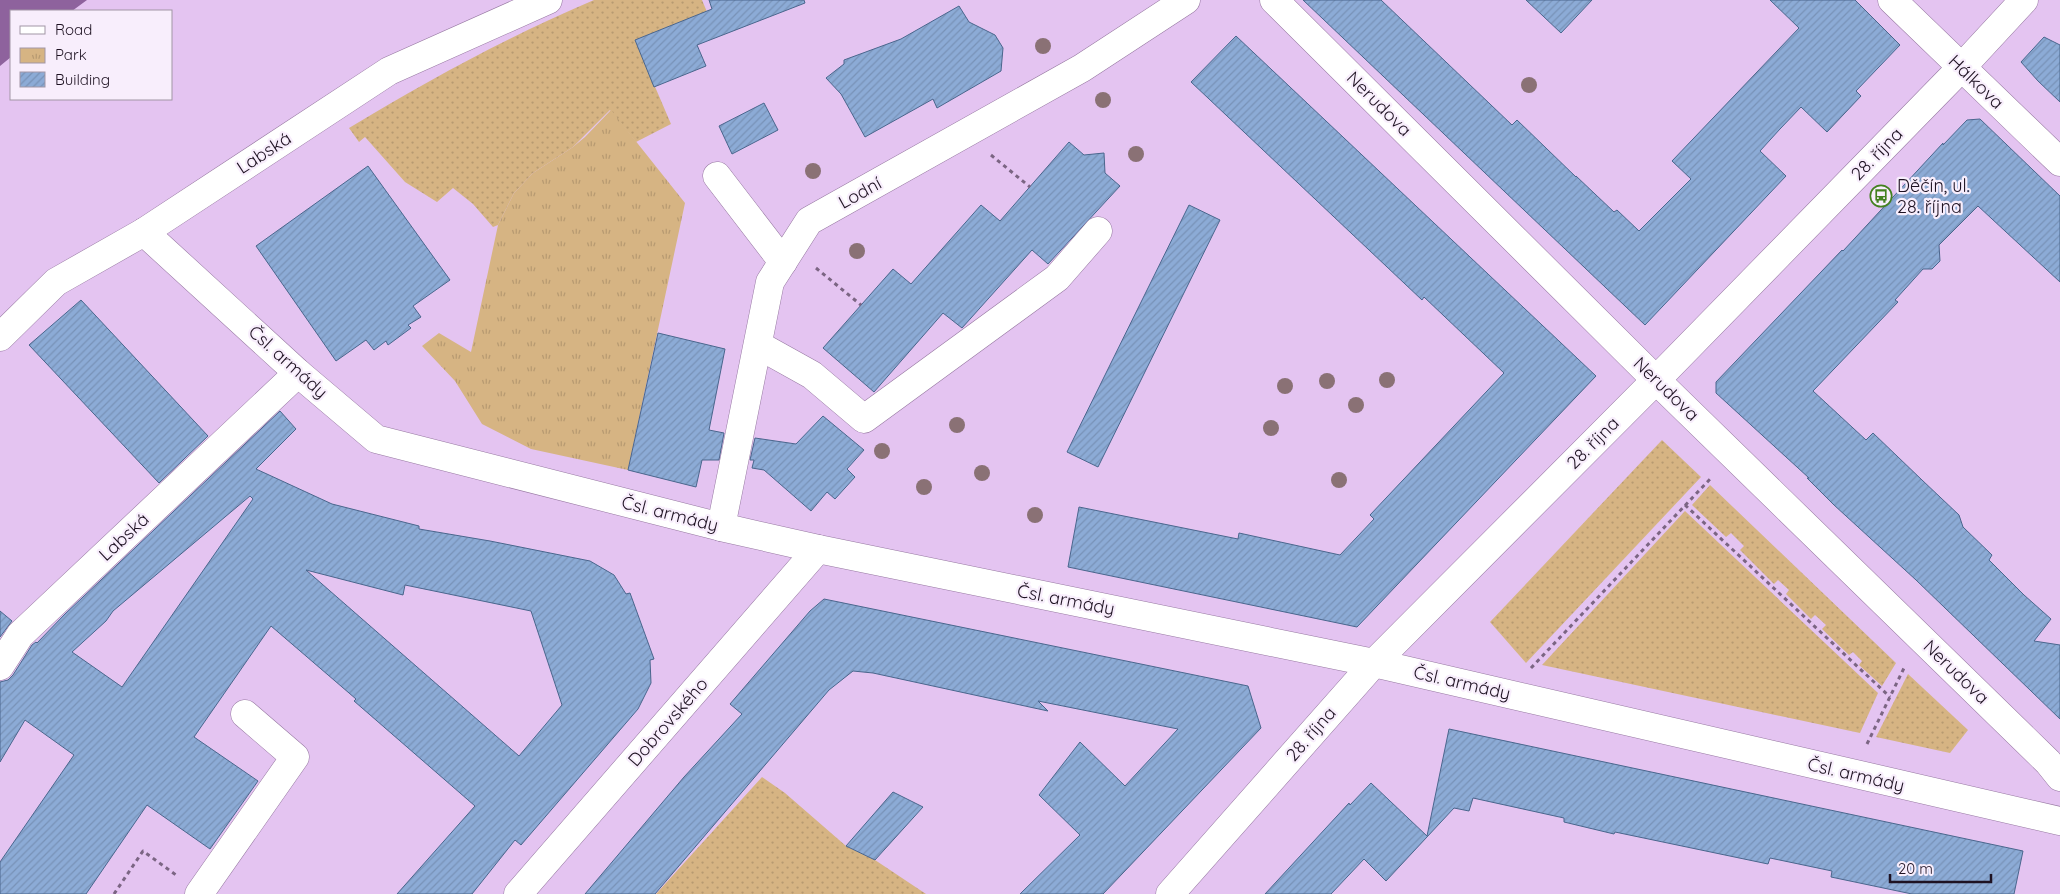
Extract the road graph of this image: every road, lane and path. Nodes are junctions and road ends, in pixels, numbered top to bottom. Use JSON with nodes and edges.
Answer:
{"nodes":[{"id":1,"x":548,"y":0,"type":"edge"},
{"id":2,"x":1186,"y":0,"type":"edge"},
{"id":3,"x":1274,"y":0,"type":"edge"},
{"id":4,"x":1892,"y":0,"type":"edge"},
{"id":5,"x":2024,"y":0,"type":"edge"},
{"id":6,"x":1961,"y":68,"type":"junction"},
{"id":7,"x":966,"y":134,"type":"junction"},
{"id":8,"x":2060,"y":162,"type":"edge"},
{"id":9,"x":718,"y":176,"type":"dead end"},
{"id":10,"x":1030,"y":187,"type":"dead end"},
{"id":11,"x":1098,"y":231,"type":"dead end"},
{"id":12,"x":144,"y":232,"type":"junction"},
{"id":13,"x":788,"y":256,"type":"junction"},
{"id":14,"x":861,"y":305,"type":"dead end"},
{"id":15,"x":0,"y":338,"type":"edge"},
{"id":16,"x":758,"y":345,"type":"junction"},
{"id":17,"x":298,"y":373,"type":"junction"},
{"id":18,"x":1656,"y":380,"type":"junction"},
{"id":19,"x":1733,"y":454,"type":"junction"},
{"id":20,"x":1686,"y":505,"type":"junction"},
{"id":21,"x":721,"y":527,"type":"junction"},
{"id":22,"x":818,"y":549,"type":"junction"},
{"id":23,"x":1919,"y":636,"type":"junction"},
{"id":24,"x":1374,"y":662,"type":"junction"},
{"id":25,"x":0,"y":666,"type":"edge"},
{"id":26,"x":1515,"y":695,"type":"junction"},
{"id":27,"x":1890,"y":698,"type":"junction"},
{"id":28,"x":246,"y":714,"type":"dead end"},
{"id":29,"x":1853,"y":774,"type":"junction"},
{"id":30,"x":2060,"y":777,"type":"edge"},
{"id":31,"x":2060,"y":821,"type":"edge"},
{"id":32,"x":114,"y":894,"type":"edge"},
{"id":33,"x":200,"y":894,"type":"edge"},
{"id":34,"x":518,"y":894,"type":"edge"},
{"id":35,"x":1170,"y":894,"type":"edge"}],
"edges":[{"from":1,"to":12,"type":"street","name":"Labská"},
{"from":2,"to":7,"type":"street","name":"Lodní"},
{"from":3,"to":18,"type":"street","name":"Nerudova"},
{"from":4,"to":6,"type":"street","name":"Hálkova"},
{"from":5,"to":6,"type":"street","name":"28. října"},
{"from":6,"to":8,"type":"street","name":"Hálkova"},
{"from":6,"to":18,"type":"street","name":"28. října"},
{"from":7,"to":10,"type":"path"},
{"from":7,"to":13,"type":"street","name":"Lodní"},
{"from":9,"to":13,"type":"street"},
{"from":11,"to":16,"type":"street"},
{"from":12,"to":15,"type":"street","name":"Labská"},
{"from":12,"to":17,"type":"street","name":"Čsl. armády"},
{"from":13,"to":14,"type":"path"},
{"from":13,"to":16,"type":"street","name":"Lodní"},
{"from":16,"to":21,"type":"street","name":"Lodní"},
{"from":17,"to":21,"type":"street","name":"Čsl. armády"},
{"from":17,"to":25,"type":"street","name":"Labská"},
{"from":18,"to":19,"type":"street","name":"Nerudova"},
{"from":18,"to":24,"type":"street","name":"28. října"},
{"from":19,"to":20,"type":"path"},
{"from":19,"to":23,"type":"street","name":"Nerudova"},
{"from":20,"to":26,"type":"path"},
{"from":20,"to":27,"type":"path"},
{"from":21,"to":22,"type":"street","name":"Čsl. armády"},
{"from":22,"to":24,"type":"street","name":"Čsl. armády"},
{"from":22,"to":34,"type":"street","name":"Dobrovského"},
{"from":23,"to":27,"type":"path"},
{"from":23,"to":30,"type":"street","name":"Nerudova"},
{"from":24,"to":26,"type":"street","name":"Čsl. armády"},
{"from":24,"to":35,"type":"street","name":"28. října"},
{"from":26,"to":29,"type":"street","name":"Čsl. armády"},
{"from":27,"to":29,"type":"path"},
{"from":28,"to":33,"type":"street"},
{"from":29,"to":31,"type":"street","name":"Čsl. armády"},
{"from":32,"to":33,"type":"path"}]}
